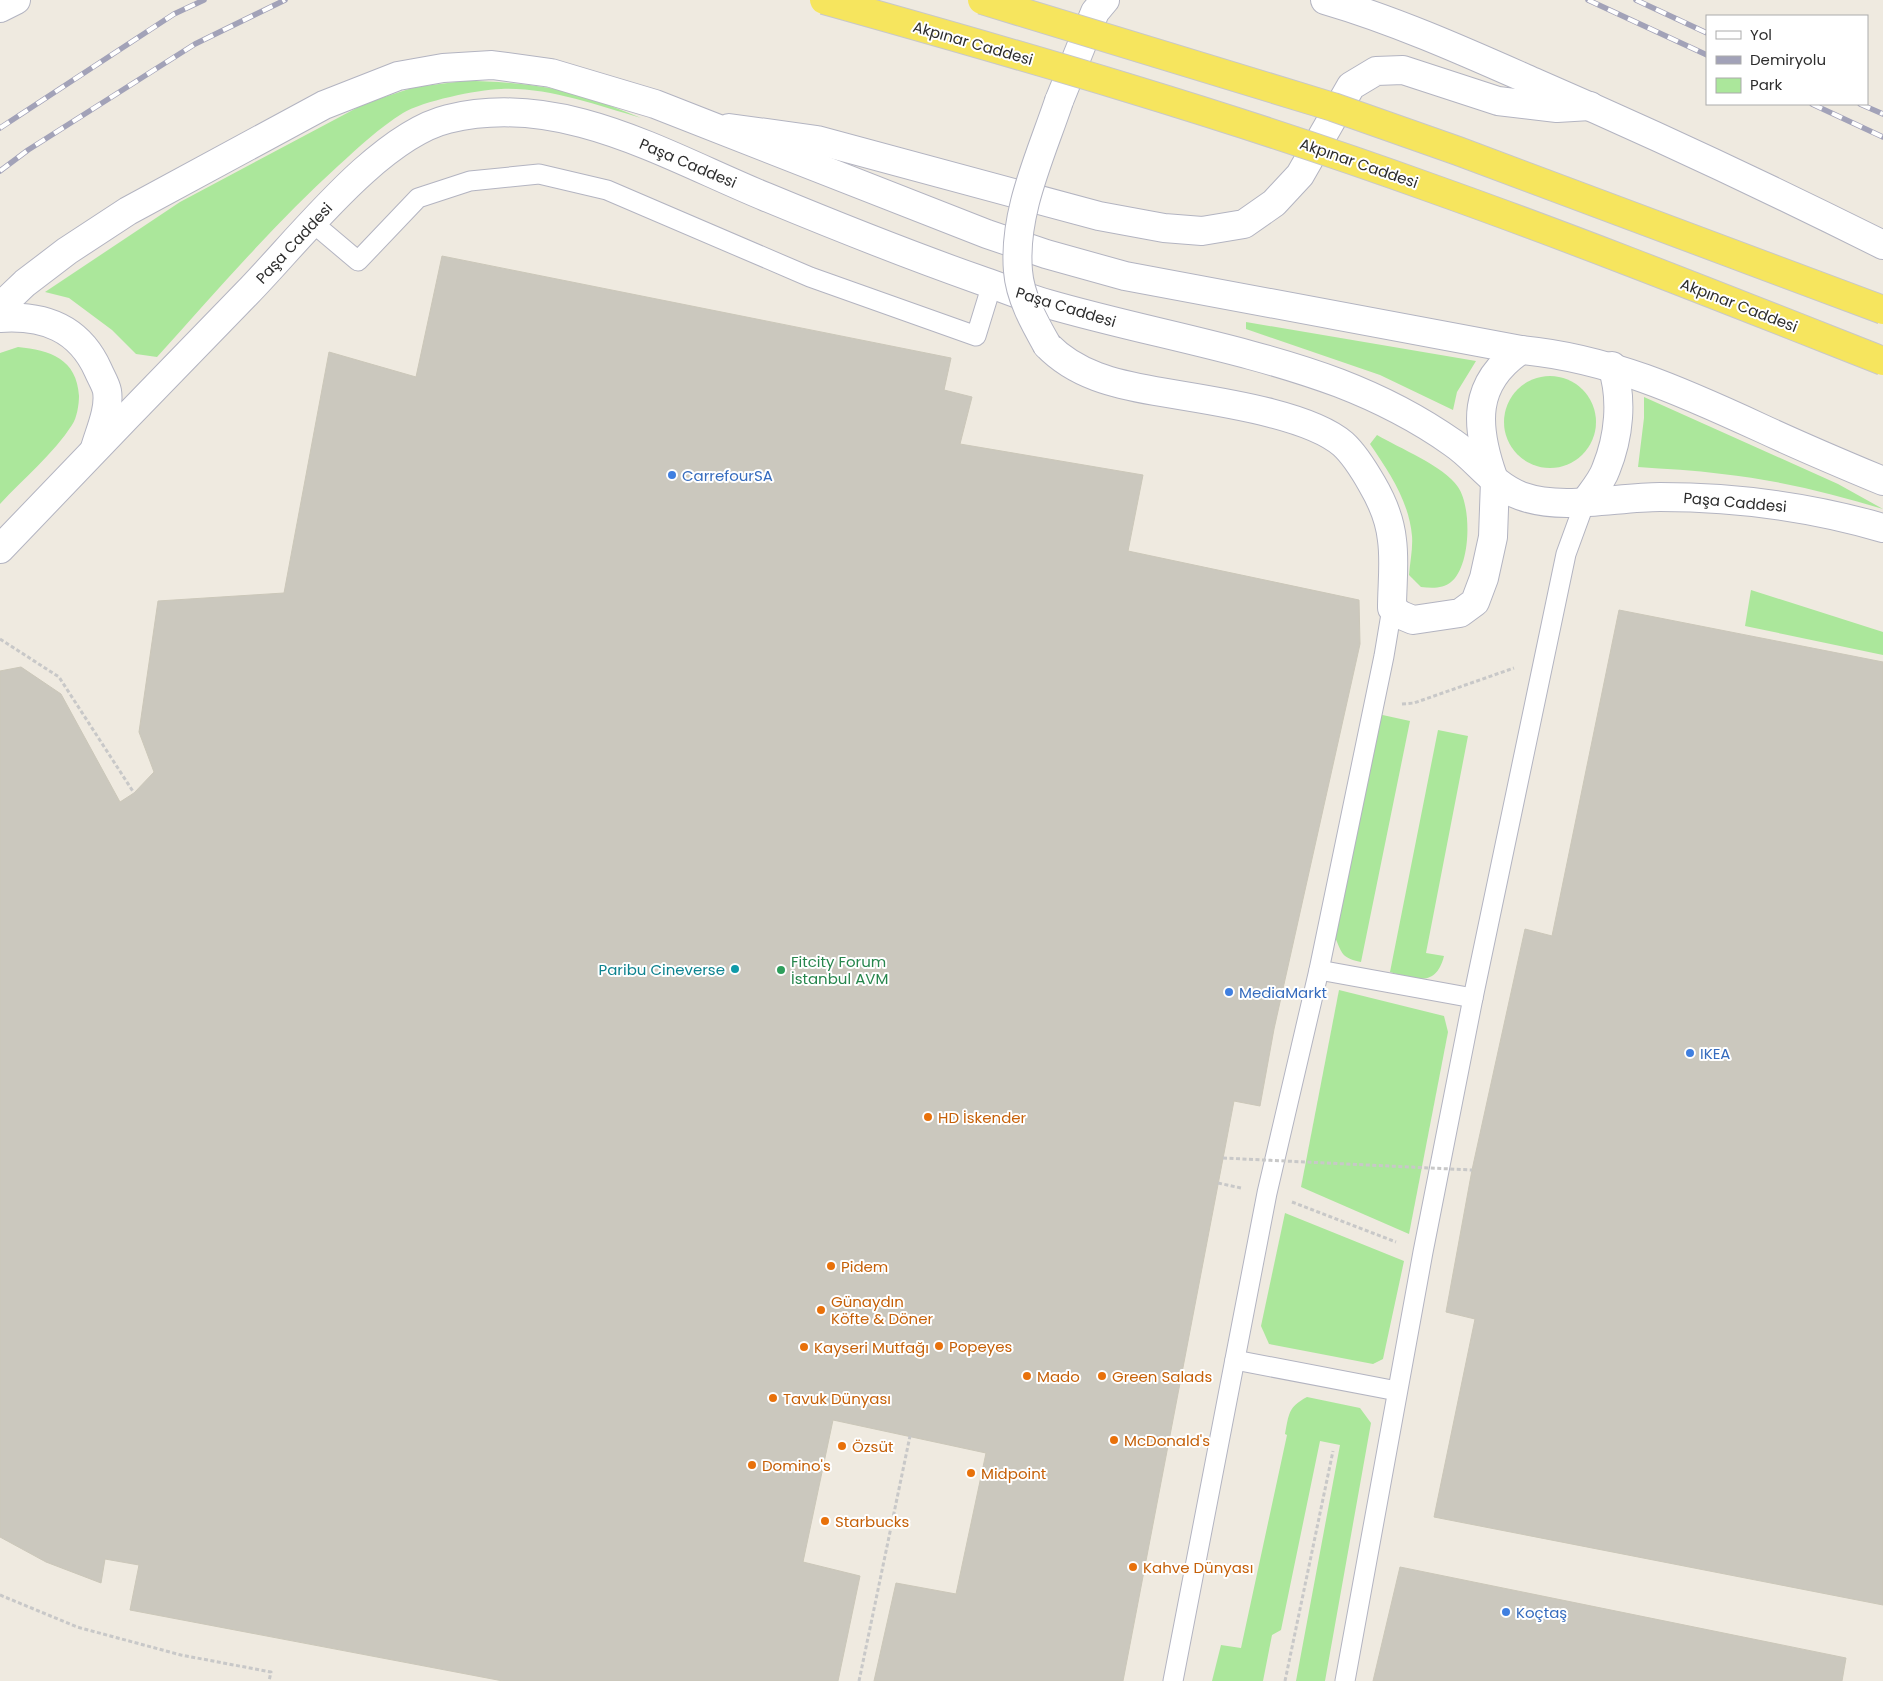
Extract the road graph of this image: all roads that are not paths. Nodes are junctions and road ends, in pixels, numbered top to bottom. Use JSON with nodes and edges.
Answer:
{"nodes":[{"id":1,"x":16,"y":0,"type":"edge"},
{"id":2,"x":824,"y":0,"type":"edge"},
{"id":3,"x":982,"y":0,"type":"edge"},
{"id":4,"x":1104,"y":0,"type":"edge"},
{"id":5,"x":1325,"y":0,"type":"edge"},
{"id":6,"x":0,"y":8,"type":"edge"},
{"id":7,"x":1590,"y":106,"type":"junction"},
{"id":8,"x":710,"y":125,"type":"junction"},
{"id":9,"x":313,"y":223,"type":"junction"},
{"id":10,"x":1883,"y":245,"type":"edge"},
{"id":11,"x":992,"y":284,"type":"junction"},
{"id":12,"x":0,"y":307,"type":"edge"},
{"id":13,"x":1883,"y":310,"type":"edge"},
{"id":14,"x":0,"y":318,"type":"edge"},
{"id":15,"x":1521,"y":350,"type":"junction"},
{"id":16,"x":1883,"y":361,"type":"edge"},
{"id":17,"x":1612,"y":366,"type":"junction"},
{"id":18,"x":95,"y":450,"type":"junction"},
{"id":19,"x":1883,"y":481,"type":"edge"},
{"id":20,"x":1495,"y":482,"type":"junction"},
{"id":21,"x":1585,"y":502,"type":"junction"},
{"id":22,"x":1883,"y":528,"type":"edge"},
{"id":23,"x":0,"y":549,"type":"edge"},
{"id":24,"x":1392,"y":608,"type":"junction"},
{"id":25,"x":1320,"y":970,"type":"junction"},
{"id":26,"x":1473,"y":998,"type":"junction"},
{"id":27,"x":1235,"y":1360,"type":"junction"},
{"id":28,"x":1397,"y":1392,"type":"junction"},
{"id":29,"x":1173,"y":1681,"type":"edge"},
{"id":30,"x":1345,"y":1681,"type":"edge"}],
"edges":[{"from":1,"to":6,"type":"main road"},
{"from":2,"to":16,"type":"main road","name":"Akpınar Caddesi","bridge":true},
{"from":3,"to":13,"type":"main road","bridge":true},
{"from":4,"to":24,"type":"main road","bridge":true},
{"from":5,"to":7,"type":"main road"},
{"from":7,"to":8,"type":"main road"},
{"from":7,"to":10,"type":"main road"},
{"from":8,"to":12,"type":"main road"},
{"from":8,"to":15,"type":"main road"},
{"from":9,"to":11,"type":"main road","name":"Paşa Caddesi"},
{"from":9,"to":11,"type":"lane"},
{"from":9,"to":18,"type":"main road","name":"Paşa Caddesi"},
{"from":11,"to":20,"type":"main road","name":"Paşa Caddesi"},
{"from":14,"to":18,"type":"main road"},
{"from":15,"to":17,"type":"main road"},
{"from":15,"to":20,"type":"main road"},
{"from":17,"to":19,"type":"main road"},
{"from":17,"to":21,"type":"main road"},
{"from":18,"to":23,"type":"main road","name":"Paşa Caddesi"},
{"from":20,"to":21,"type":"main road"},
{"from":20,"to":24,"type":"main road"},
{"from":21,"to":22,"type":"main road","name":"Paşa Caddesi"},
{"from":21,"to":26,"type":"lane"},
{"from":24,"to":25,"type":"lane"},
{"from":25,"to":26,"type":"lane"},
{"from":25,"to":27,"type":"lane"},
{"from":26,"to":28,"type":"lane"},
{"from":27,"to":28,"type":"lane"},
{"from":27,"to":29,"type":"lane"},
{"from":28,"to":30,"type":"lane"}]}
